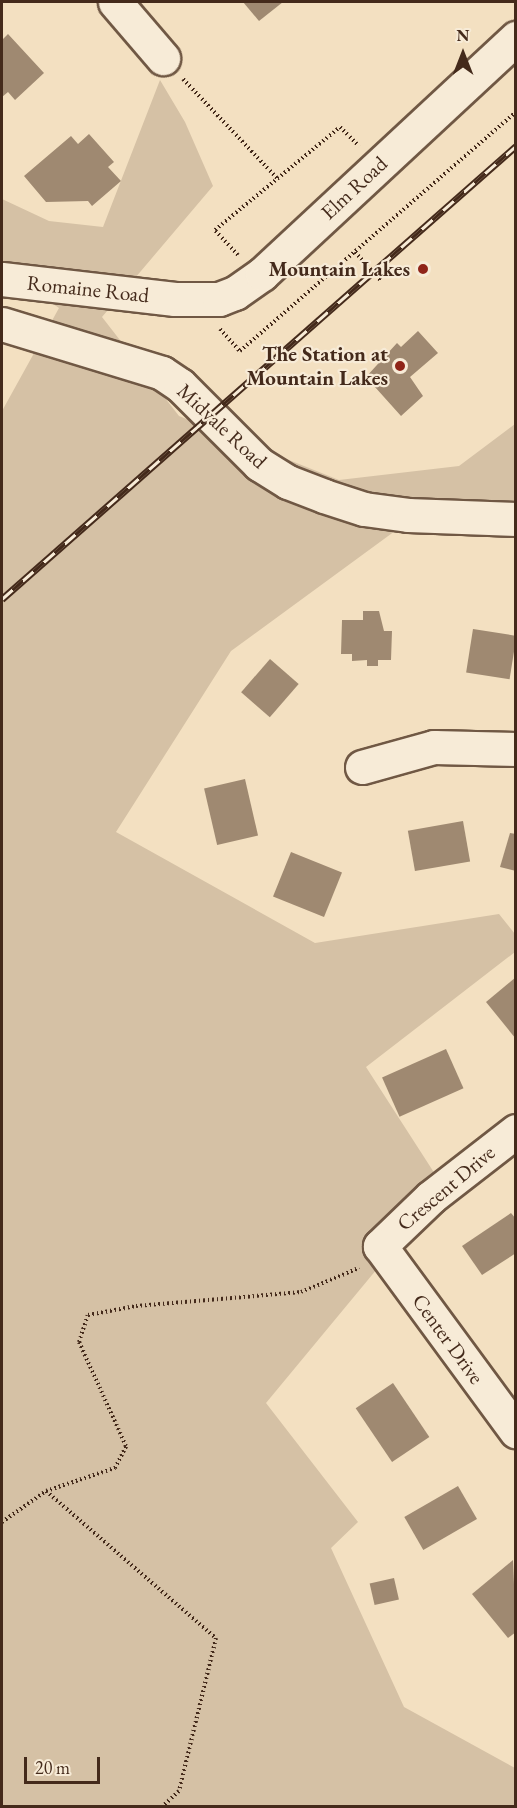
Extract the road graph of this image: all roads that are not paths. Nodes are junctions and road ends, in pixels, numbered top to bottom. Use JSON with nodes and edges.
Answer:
{"nodes":[{"id":1,"x":115,"y":2,"type":"edge"},
{"id":2,"x":516,"y":38,"type":"edge"},
{"id":3,"x":164,"y":58,"type":"road end"},
{"id":4,"x":2,"y":279,"type":"edge"},
{"id":5,"x":175,"y":298,"type":"joint"},
{"id":6,"x":2,"y":324,"type":"edge"},
{"id":7,"x":516,"y":519,"type":"edge"},
{"id":8,"x":516,"y":749,"type":"edge"},
{"id":9,"x":362,"y":767,"type":"dead end"},
{"id":10,"x":516,"y":1131,"type":"edge"},
{"id":11,"x":380,"y":1247,"type":"joint"},
{"id":12,"x":516,"y":1431,"type":"edge"}],
"edges":[{"from":1,"to":3,"type":"street"},
{"from":2,"to":5,"type":"street","name":"Elm Road"},
{"from":4,"to":5,"type":"street","name":"Romaine Road"},
{"from":6,"to":7,"type":"street","name":"Midvale Road"},
{"from":8,"to":9,"type":"street"},
{"from":10,"to":11,"type":"street","name":"Crescent Drive"},
{"from":11,"to":12,"type":"street","name":"Center Drive"}]}
